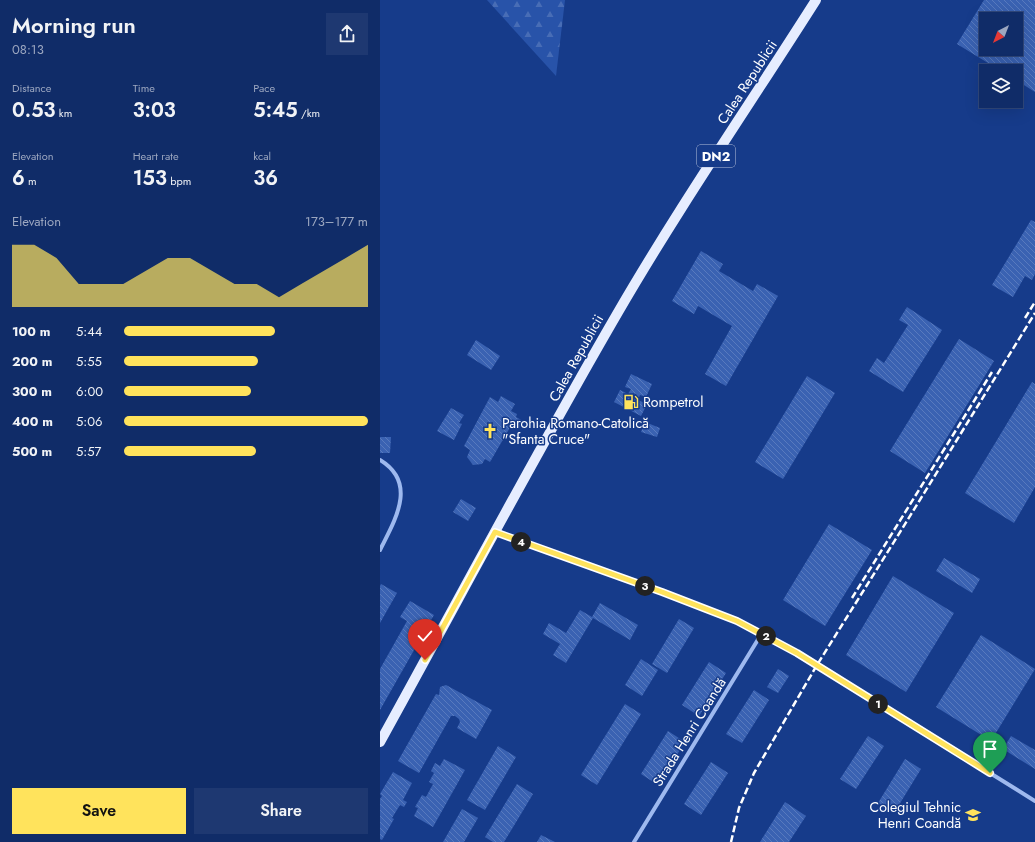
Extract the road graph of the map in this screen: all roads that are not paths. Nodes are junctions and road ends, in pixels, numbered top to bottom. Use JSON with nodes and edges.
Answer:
{"nodes":[{"id":1,"x":816,"y":0,"type":"edge"},
{"id":2,"x":380,"y":460,"type":"edge"},
{"id":3,"x":495,"y":532,"type":"junction"},
{"id":4,"x":380,"y":550,"type":"edge"},
{"id":5,"x":762,"y":634,"type":"junction"},
{"id":6,"x":380,"y":742,"type":"edge"},
{"id":7,"x":1035,"y":801,"type":"edge"},
{"id":8,"x":634,"y":842,"type":"edge"}],
"edges":[{"from":1,"to":3,"type":"main road","name":"Calea Republicii","number":"DN2"},
{"from":2,"to":4,"type":"street"},
{"from":3,"to":5,"type":"street"},
{"from":3,"to":6,"type":"main road","name":"Calea Republicii","number":"DN2"},
{"from":5,"to":7,"type":"street"},
{"from":5,"to":8,"type":"street","name":"Strada Henri Coandă"}]}
